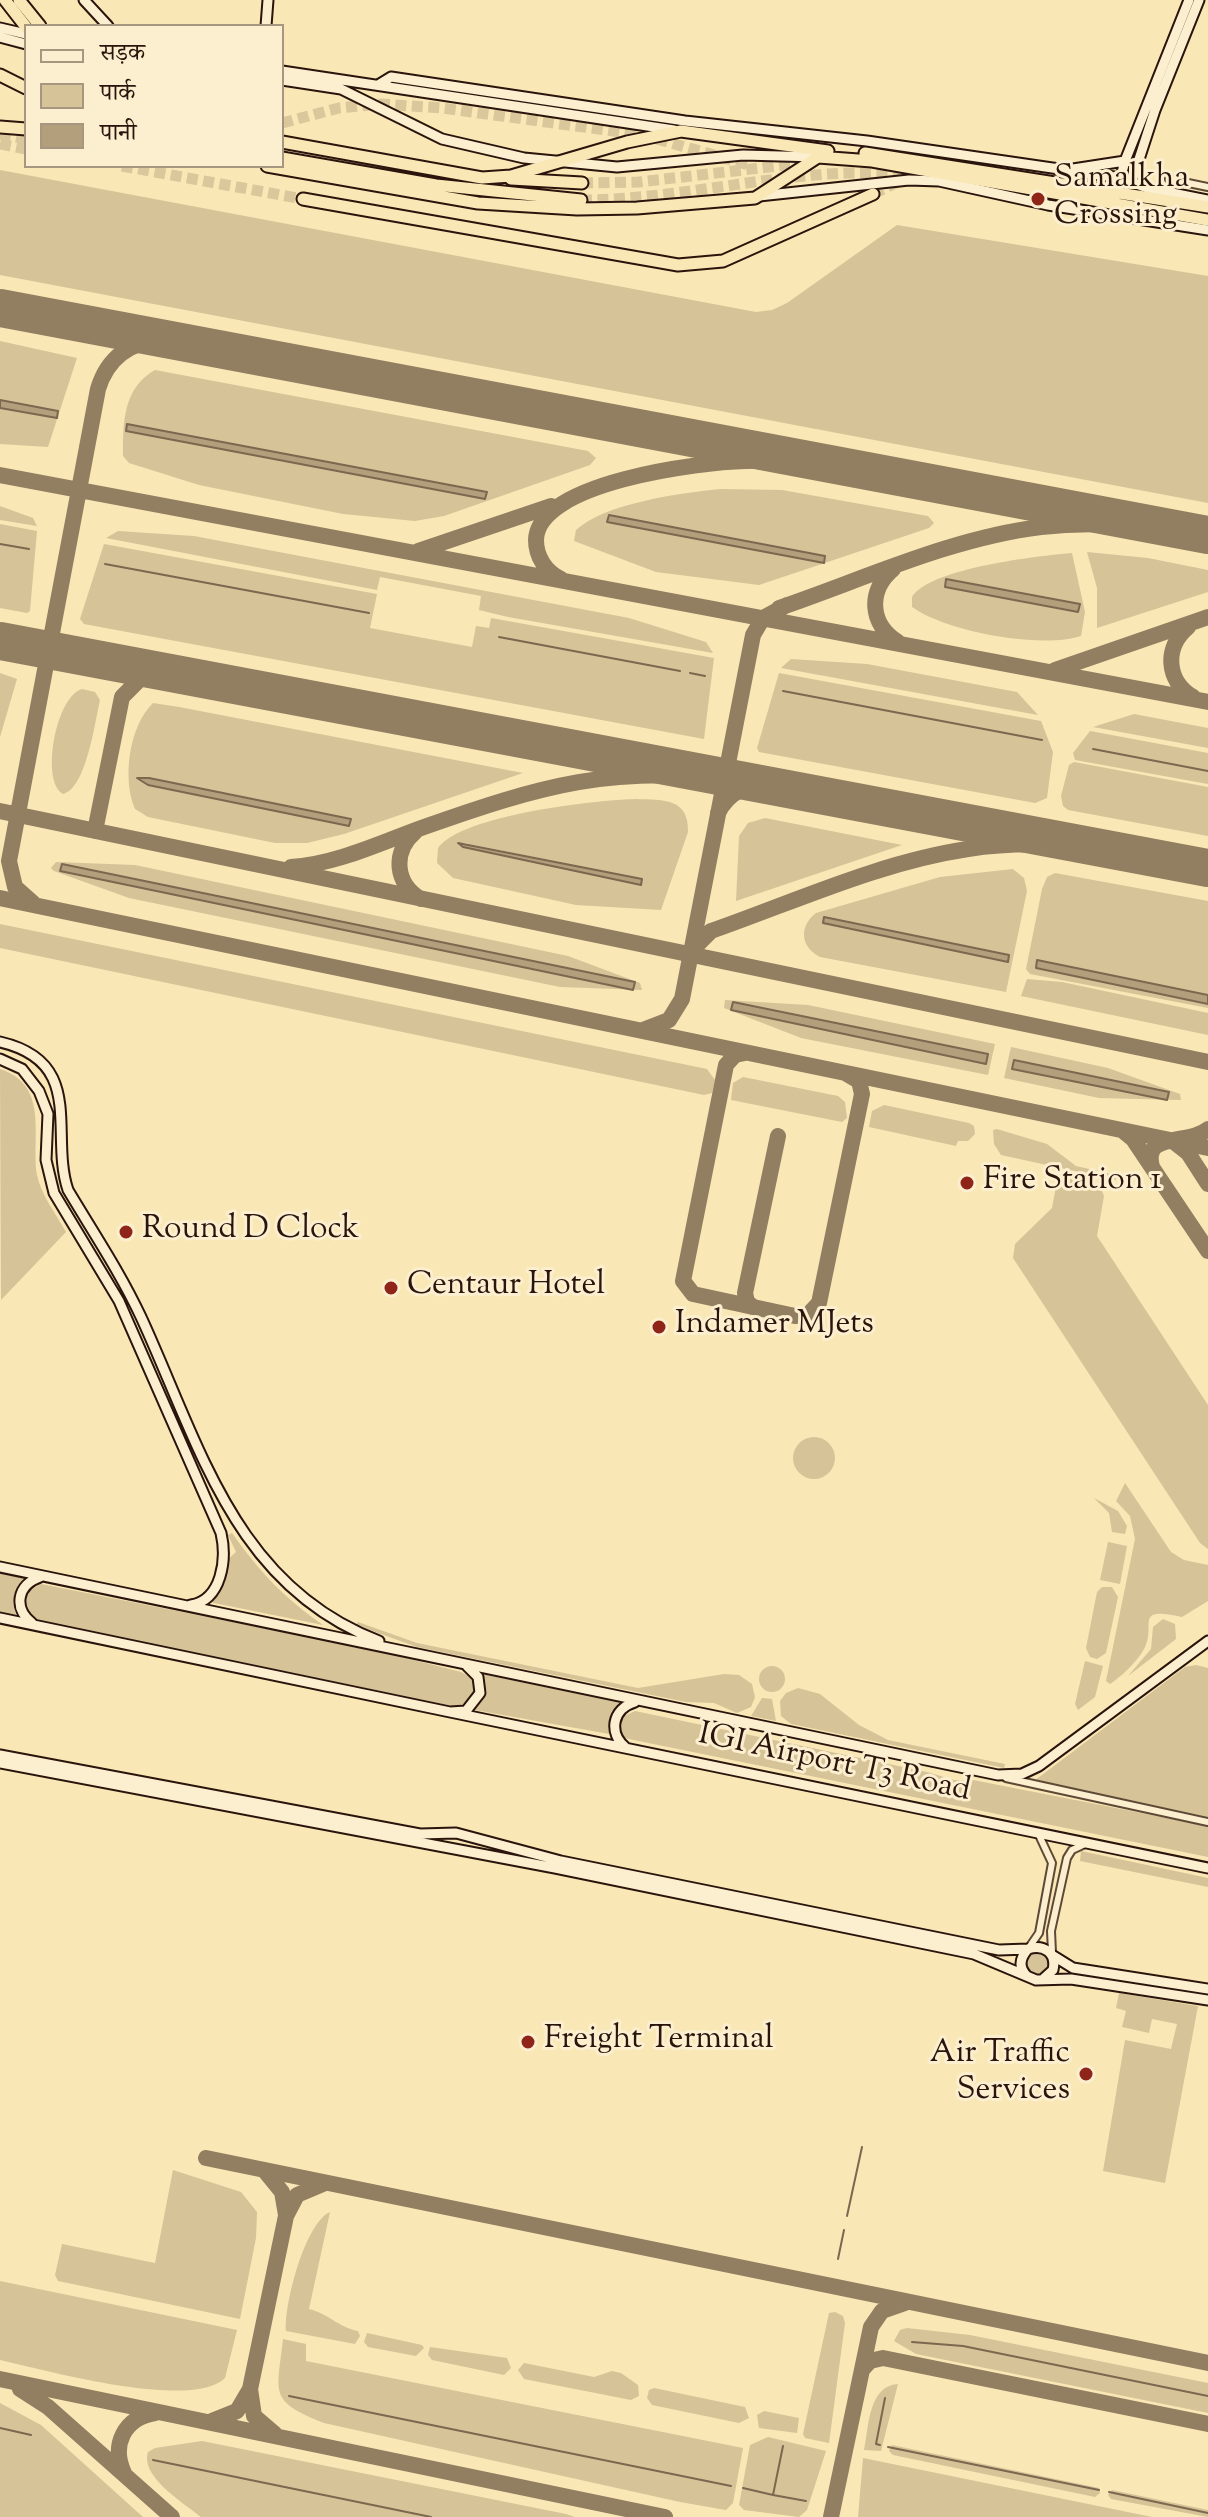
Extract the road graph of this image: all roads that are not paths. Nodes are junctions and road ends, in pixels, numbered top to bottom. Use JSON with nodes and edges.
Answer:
{"nodes":[{"id":1,"x":5,"y":0,"type":"edge"},
{"id":2,"x":19,"y":0,"type":"edge"},
{"id":3,"x":84,"y":0,"type":"edge"},
{"id":4,"x":268,"y":0,"type":"edge"},
{"id":5,"x":1190,"y":0,"type":"edge"},
{"id":6,"x":24,"y":24,"type":"edge"},
{"id":7,"x":38,"y":24,"type":"edge"},
{"id":8,"x":106,"y":24,"type":"edge"},
{"id":9,"x":266,"y":24,"type":"edge"},
{"id":10,"x":0,"y":28,"type":"edge"},
{"id":11,"x":24,"y":34,"type":"edge"},
{"id":12,"x":0,"y":37,"type":"edge"},
{"id":13,"x":24,"y":43,"type":"edge"},
{"id":14,"x":284,"y":71,"type":"edge"},
{"id":15,"x":0,"y":75,"type":"edge"},
{"id":16,"x":284,"y":80,"type":"edge"},
{"id":17,"x":378,"y":85,"type":"junction"},
{"id":18,"x":24,"y":87,"type":"edge"},
{"id":19,"x":588,"y":105,"type":"junction"},
{"id":20,"x":587,"y":117,"type":"junction"},
{"id":21,"x":0,"y":127,"type":"edge"},
{"id":22,"x":24,"y":129,"type":"edge"},
{"id":23,"x":681,"y":131,"type":"junction"},
{"id":24,"x":284,"y":142,"type":"edge"},
{"id":25,"x":818,"y":157,"type":"junction"},
{"id":26,"x":284,"y":158,"type":"edge"},
{"id":27,"x":1125,"y":161,"type":"junction"},
{"id":28,"x":560,"y":163,"type":"junction"},
{"id":29,"x":278,"y":168,"type":"edge"},
{"id":30,"x":1053,"y":170,"type":"junction"},
{"id":31,"x":482,"y":178,"type":"junction"},
{"id":32,"x":1121,"y":178,"type":"junction"},
{"id":33,"x":1169,"y":179,"type":"dead end"},
{"id":34,"x":582,"y":183,"type":"tunnel mouth"},
{"id":35,"x":1208,"y":187,"type":"edge"},
{"id":36,"x":873,"y":194,"type":"tunnel mouth"},
{"id":37,"x":1123,"y":195,"type":"junction"},
{"id":38,"x":759,"y":196,"type":"junction"},
{"id":39,"x":303,"y":199,"type":"tunnel mouth"},
{"id":40,"x":581,"y":200,"type":"tunnel mouth"},
{"id":41,"x":1208,"y":200,"type":"edge"},
{"id":42,"x":1208,"y":207,"type":"edge"},
{"id":43,"x":1208,"y":220,"type":"edge"},
{"id":44,"x":1208,"y":230,"type":"edge"},
{"id":45,"x":0,"y":1042,"type":"edge"},
{"id":46,"x":0,"y":1059,"type":"edge"},
{"id":47,"x":0,"y":1567,"type":"edge"},
{"id":48,"x":49,"y":1577,"type":"junction"},
{"id":49,"x":185,"y":1605,"type":"junction"},
{"id":50,"x":0,"y":1618,"type":"edge"},
{"id":51,"x":39,"y":1626,"type":"junction"},
{"id":52,"x":1207,"y":1642,"type":"edge"},
{"id":53,"x":405,"y":1651,"type":"junction"},
{"id":54,"x":460,"y":1663,"type":"junction"},
{"id":55,"x":643,"y":1702,"type":"junction"},
{"id":56,"x":450,"y":1712,"type":"junction"},
{"id":57,"x":633,"y":1751,"type":"junction"},
{"id":58,"x":0,"y":1755,"type":"edge"},
{"id":59,"x":0,"y":1763,"type":"edge"},
{"id":60,"x":998,"y":1775,"type":"junction"},
{"id":61,"x":1208,"y":1822,"type":"edge"},
{"id":62,"x":1037,"y":1833,"type":"junction"},
{"id":63,"x":432,"y":1835,"type":"junction"},
{"id":64,"x":1089,"y":1843,"type":"junction"},
{"id":65,"x":469,"y":1852,"type":"junction"},
{"id":66,"x":1208,"y":1868,"type":"edge"},
{"id":67,"x":1028,"y":1949,"type":"junction"},
{"id":68,"x":1052,"y":1955,"type":"junction"},
{"id":69,"x":1027,"y":1976,"type":"junction"},
{"id":70,"x":1042,"y":1980,"type":"junction"},
{"id":71,"x":1208,"y":1989,"type":"edge"},
{"id":72,"x":1208,"y":2000,"type":"edge"}],
"edges":[{"from":1,"to":6,"type":"highway"},
{"from":2,"to":7,"type":"highway"},
{"from":3,"to":8,"type":"main road"},
{"from":4,"to":9,"type":"main road"},
{"from":5,"to":27,"type":"main road"},
{"from":5,"to":37,"type":"main road"},
{"from":10,"to":11,"type":"main road"},
{"from":12,"to":13,"type":"main road"},
{"from":14,"to":17,"type":"main road"},
{"from":15,"to":18,"type":"highway"},
{"from":16,"to":28,"type":"main road"},
{"from":17,"to":19,"type":"main road"},
{"from":17,"to":20,"type":"main road"},
{"from":19,"to":20,"type":"main road"},
{"from":19,"to":30,"type":"main road"},
{"from":20,"to":23,"type":"main road"},
{"from":21,"to":22,"type":"highway"},
{"from":23,"to":28,"type":"highway"},
{"from":23,"to":37,"type":"highway"},
{"from":24,"to":31,"type":"highway"},
{"from":25,"to":28,"type":"main road"},
{"from":25,"to":37,"type":"highway"},
{"from":25,"to":38,"type":"highway"},
{"from":26,"to":40,"type":"highway"},
{"from":27,"to":30,"type":"main road"},
{"from":27,"to":32,"type":"main road"},
{"from":28,"to":31,"type":"highway"},
{"from":29,"to":38,"type":"highway"},
{"from":30,"to":32,"type":"main road"},
{"from":31,"to":34,"type":"highway"},
{"from":32,"to":37,"type":"main road"},
{"from":33,"to":35,"type":"street"},
{"from":36,"to":39,"type":"highway"},
{"from":37,"to":41,"type":"main road"},
{"from":37,"to":42,"type":"highway"},
{"from":37,"to":43,"type":"highway"},
{"from":38,"to":44,"type":"main road"},
{"from":45,"to":53,"type":"main road"},
{"from":46,"to":49,"type":"main road"},
{"from":47,"to":48,"type":"main road"},
{"from":48,"to":49,"type":"main road"},
{"from":48,"to":51,"type":"main road"},
{"from":49,"to":53,"type":"main road"},
{"from":50,"to":51,"type":"main road"},
{"from":51,"to":56,"type":"main road","name":"IGI Airport T3 Road"},
{"from":52,"to":60,"type":"main road"},
{"from":53,"to":54,"type":"main road"},
{"from":54,"to":55,"type":"main road"},
{"from":54,"to":56,"type":"main road"},
{"from":55,"to":57,"type":"main road"},
{"from":55,"to":60,"type":"main road"},
{"from":56,"to":57,"type":"main road","name":"IGI Airport T3 Road"},
{"from":57,"to":62,"type":"main road","name":"IGI Airport T3 Road"},
{"from":58,"to":63,"type":"main road"},
{"from":59,"to":65,"type":"main road"},
{"from":60,"to":61,"type":"street"},
{"from":62,"to":64,"type":"main road","name":"IGI Airport T3 Road"},
{"from":62,"to":67,"type":"street"},
{"from":63,"to":65,"type":"main road"},
{"from":63,"to":67,"type":"main road"},
{"from":64,"to":66,"type":"main road","name":"IGI Airport T3 Road"},
{"from":64,"to":68,"type":"street"},
{"from":65,"to":69,"type":"main road"},
{"from":67,"to":68,"type":"main road"},
{"from":67,"to":69,"type":"main road"},
{"from":68,"to":70,"type":"main road"},
{"from":68,"to":71,"type":"main road"},
{"from":69,"to":70,"type":"main road"},
{"from":70,"to":72,"type":"main road"}]}
